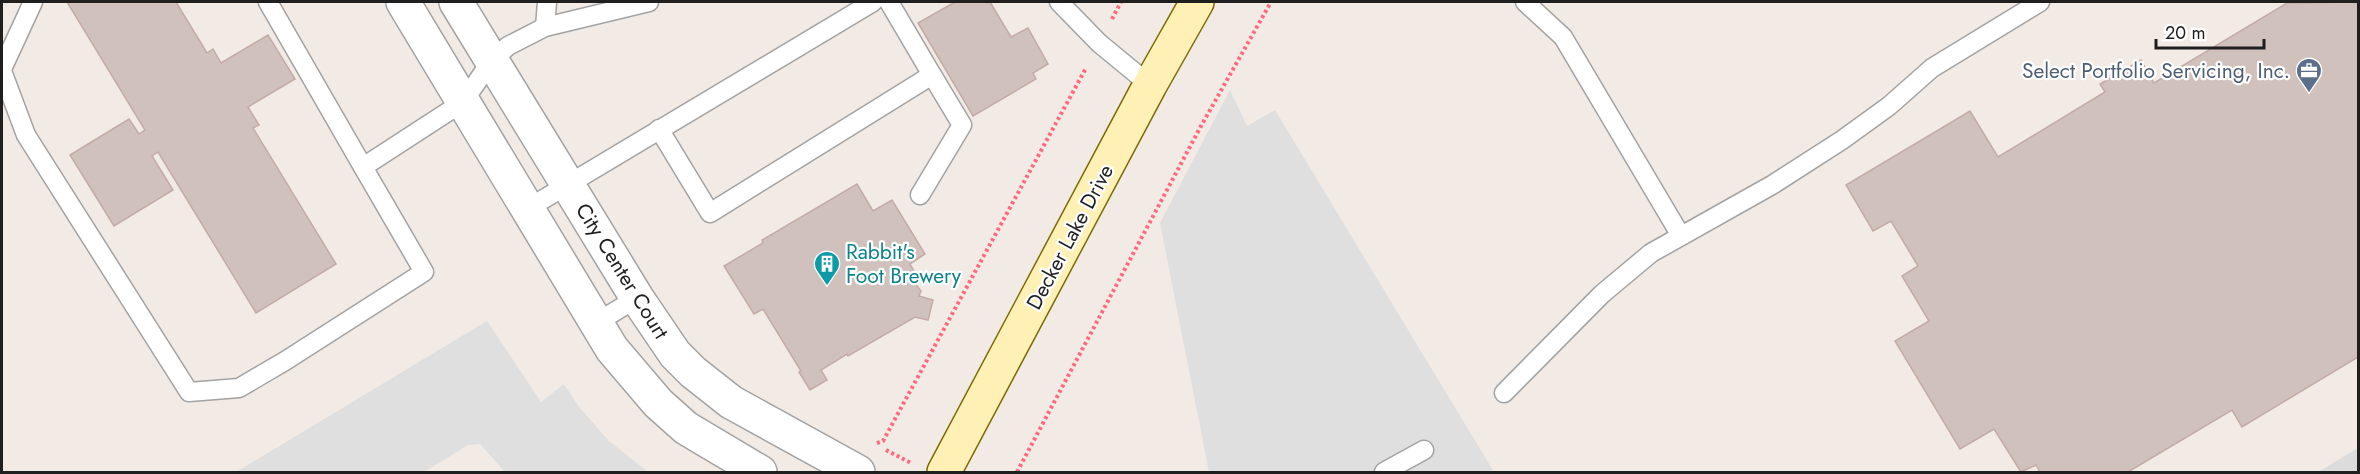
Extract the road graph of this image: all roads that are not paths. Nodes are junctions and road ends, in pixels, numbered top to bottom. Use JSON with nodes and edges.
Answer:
{"nodes":[{"id":1,"x":33,"y":2,"type":"edge"},
{"id":2,"x":268,"y":2,"type":"edge"},
{"id":3,"x":403,"y":2,"type":"edge"},
{"id":4,"x":456,"y":2,"type":"edge"},
{"id":5,"x":547,"y":2,"type":"edge"},
{"id":6,"x":649,"y":2,"type":"edge"},
{"id":7,"x":873,"y":2,"type":"edge"},
{"id":8,"x":889,"y":2,"type":"edge"},
{"id":9,"x":1059,"y":2,"type":"edge"},
{"id":10,"x":1197,"y":2,"type":"edge"},
{"id":11,"x":1525,"y":2,"type":"edge"},
{"id":12,"x":2040,"y":2,"type":"edge"},
{"id":13,"x":545,"y":27,"type":"junction"},
{"id":14,"x":492,"y":60,"type":"junction"},
{"id":15,"x":2,"y":70,"type":"edge"},
{"id":16,"x":932,"y":75,"type":"junction"},
{"id":17,"x":1150,"y":85,"type":"junction"},
{"id":18,"x":463,"y":102,"type":"junction"},
{"id":19,"x":659,"y":129,"type":"junction"},
{"id":20,"x":363,"y":167,"type":"junction"},
{"id":21,"x":568,"y":184,"type":"junction"},
{"id":22,"x":920,"y":195,"type":"dead end"},
{"id":23,"x":527,"y":209,"type":"junction"},
{"id":24,"x":1681,"y":236,"type":"junction"},
{"id":25,"x":637,"y":298,"type":"junction"},
{"id":26,"x":596,"y":323,"type":"junction"},
{"id":27,"x":1504,"y":393,"type":"dead end"},
{"id":28,"x":1424,"y":450,"type":"dead end"},
{"id":29,"x":932,"y":470,"type":"edge"},
{"id":30,"x":760,"y":472,"type":"edge"},
{"id":31,"x":858,"y":472,"type":"edge"},
{"id":32,"x":1384,"y":472,"type":"edge"}],
"edges":[{"from":1,"to":15,"type":"lane"},
{"from":2,"to":20,"type":"lane"},
{"from":3,"to":18,"type":"street"},
{"from":4,"to":14,"type":"street","name":"City Center Court"},
{"from":5,"to":13,"type":"lane"},
{"from":6,"to":13,"type":"lane"},
{"from":7,"to":19,"type":"lane"},
{"from":8,"to":16,"type":"lane"},
{"from":9,"to":17,"type":"lane"},
{"from":10,"to":17,"type":"street","name":"Decker Lake Drive"},
{"from":11,"to":24,"type":"lane"},
{"from":12,"to":24,"type":"lane"},
{"from":13,"to":14,"type":"lane"},
{"from":14,"to":18,"type":"lane"},
{"from":14,"to":21,"type":"street","name":"City Center Court"},
{"from":15,"to":20,"type":"lane"},
{"from":16,"to":19,"type":"lane"},
{"from":16,"to":22,"type":"lane"},
{"from":17,"to":29,"type":"street","name":"Decker Lake Drive"},
{"from":18,"to":20,"type":"lane"},
{"from":18,"to":23,"type":"street"},
{"from":19,"to":21,"type":"lane"},
{"from":21,"to":23,"type":"lane"},
{"from":21,"to":25,"type":"street","name":"City Center Court"},
{"from":23,"to":26,"type":"street"},
{"from":24,"to":27,"type":"lane"},
{"from":25,"to":26,"type":"lane"},
{"from":25,"to":31,"type":"street","name":"City Center Court"},
{"from":26,"to":30,"type":"street"},
{"from":28,"to":32,"type":"lane"}]}
